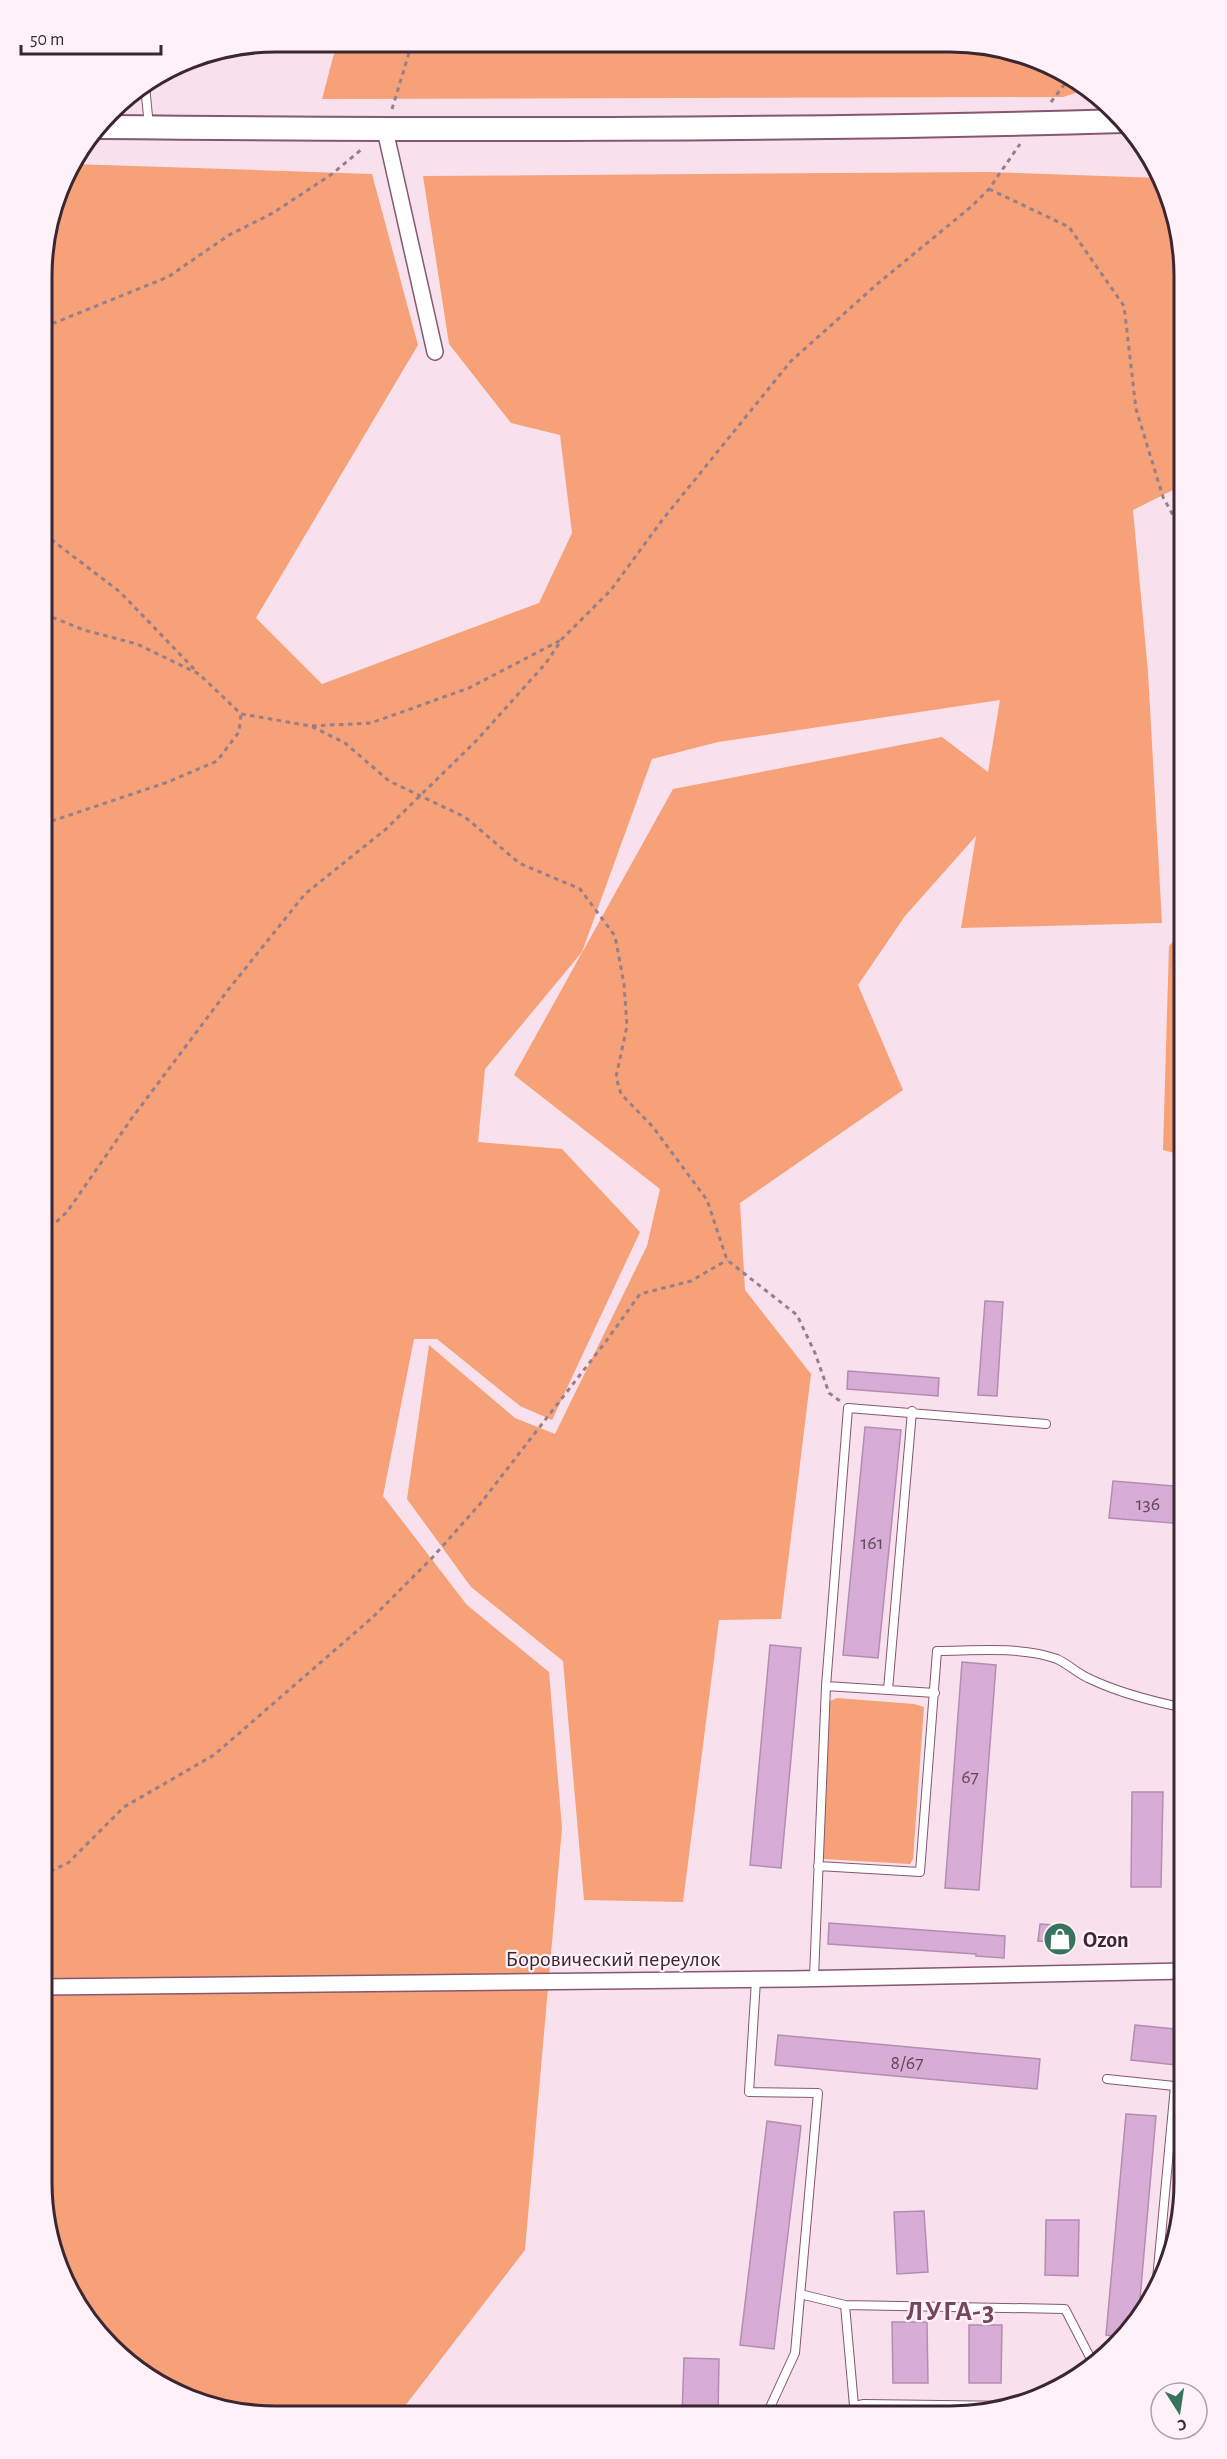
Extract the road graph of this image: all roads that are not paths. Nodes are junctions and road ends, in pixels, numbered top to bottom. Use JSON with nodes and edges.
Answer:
{"nodes":[{"id":1,"x":146,"y":94,"type":"edge"},
{"id":2,"x":1112,"y":121,"type":"edge"},
{"id":3,"x":110,"y":127,"type":"edge"},
{"id":4,"x":150,"y":128,"type":"junction"},
{"id":5,"x":385,"y":130,"type":"junction"},
{"id":6,"x":435,"y":352,"type":"dead end"},
{"id":7,"x":912,"y":1411,"type":"junction"},
{"id":8,"x":1046,"y":1424,"type":"dead end"},
{"id":9,"x":825,"y":1686,"type":"junction"},
{"id":10,"x":888,"y":1690,"type":"junction"},
{"id":11,"x":935,"y":1693,"type":"junction"},
{"id":12,"x":1174,"y":1706,"type":"edge"},
{"id":13,"x":818,"y":1866,"type":"junction"},
{"id":14,"x":1174,"y":1971,"type":"edge"},
{"id":15,"x":814,"y":1977,"type":"junction"},
{"id":16,"x":756,"y":1980,"type":"junction"},
{"id":17,"x":52,"y":1987,"type":"edge"},
{"id":18,"x":1107,"y":2079,"type":"dead end"},
{"id":19,"x":1174,"y":2086,"type":"edge"},
{"id":20,"x":1174,"y":2097,"type":"edge"},
{"id":21,"x":1158,"y":2265,"type":"edge"},
{"id":22,"x":800,"y":2294,"type":"junction"},
{"id":23,"x":845,"y":2306,"type":"junction"},
{"id":24,"x":1092,"y":2356,"type":"edge"},
{"id":25,"x":973,"y":2405,"type":"edge"},
{"id":26,"x":771,"y":2406,"type":"edge"},
{"id":27,"x":854,"y":2406,"type":"joint"}],
"edges":[{"from":1,"to":4,"type":"lane"},
{"from":2,"to":5,"type":"street"},
{"from":3,"to":4,"type":"street"},
{"from":4,"to":5,"type":"street"},
{"from":5,"to":6,"type":"street"},
{"from":7,"to":8,"type":"lane"},
{"from":7,"to":9,"type":"lane"},
{"from":7,"to":10,"type":"lane"},
{"from":9,"to":10,"type":"lane"},
{"from":9,"to":13,"type":"lane"},
{"from":10,"to":11,"type":"lane"},
{"from":11,"to":12,"type":"lane"},
{"from":11,"to":13,"type":"lane"},
{"from":13,"to":15,"type":"lane"},
{"from":14,"to":15,"type":"street","name":"Боровический переулок"},
{"from":15,"to":16,"type":"street","name":"Боровический переулок"},
{"from":16,"to":17,"type":"street","name":"Боровический переулок"},
{"from":16,"to":22,"type":"lane"},
{"from":18,"to":19,"type":"lane"},
{"from":20,"to":21,"type":"lane"},
{"from":22,"to":23,"type":"lane"},
{"from":22,"to":26,"type":"lane"},
{"from":23,"to":24,"type":"lane"},
{"from":23,"to":27,"type":"lane"},
{"from":25,"to":27,"type":"lane"}]}
